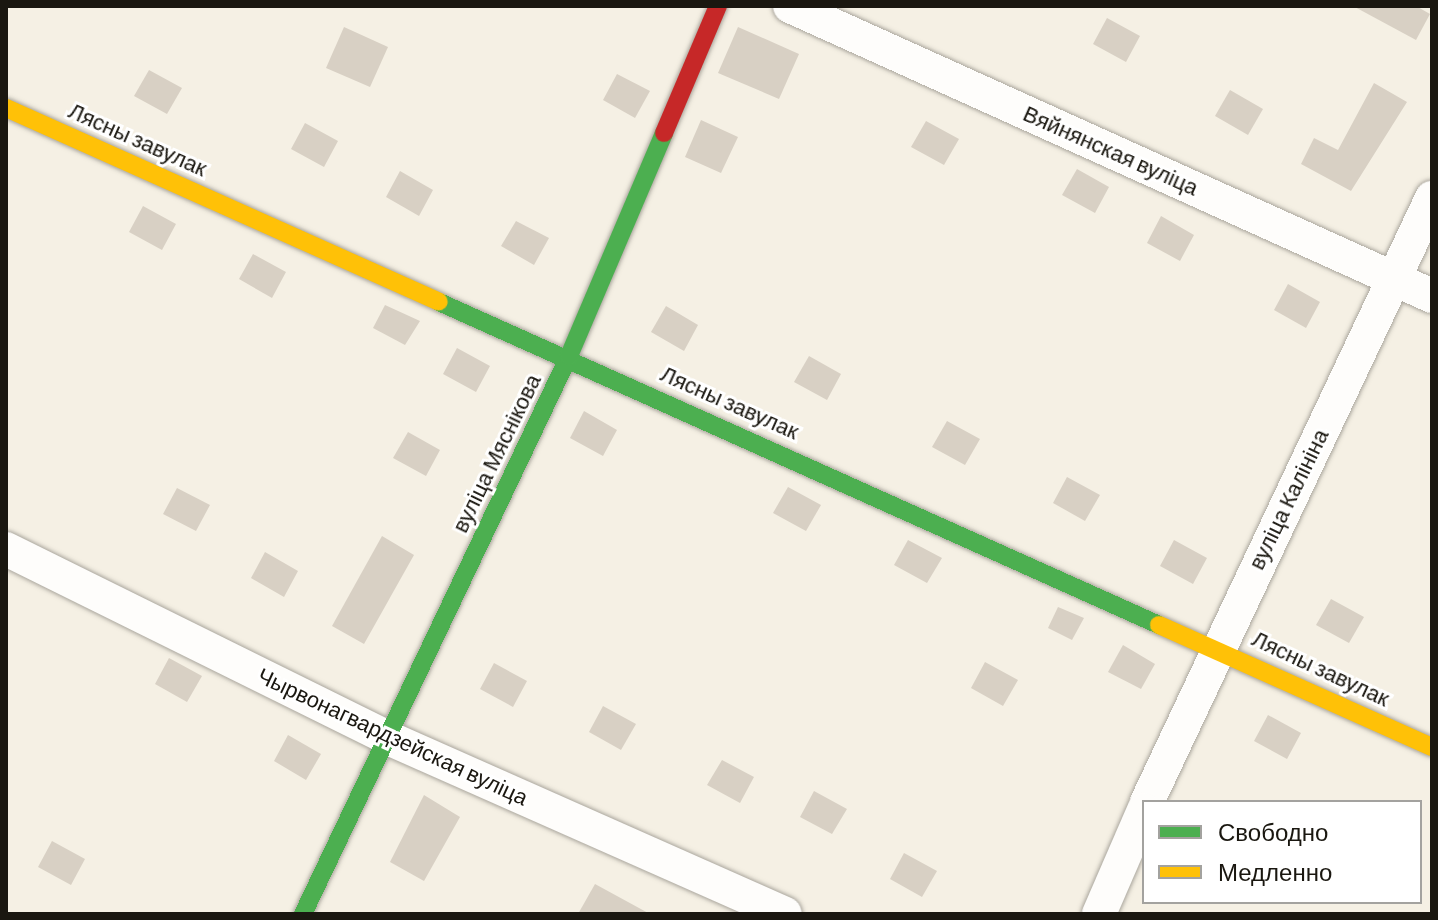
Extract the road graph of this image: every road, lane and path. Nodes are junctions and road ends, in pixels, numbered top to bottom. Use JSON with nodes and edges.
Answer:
{"nodes":[{"id":1,"x":718,"y":6,"type":"edge"},
{"id":2,"x":790,"y":6,"type":"edge"},
{"id":3,"x":6,"y":108,"type":"edge"},
{"id":4,"x":1432,"y":198,"type":"edge"},
{"id":5,"x":1397,"y":279,"type":"junction"},
{"id":6,"x":1432,"y":296,"type":"edge"},
{"id":7,"x":569,"y":356,"type":"junction"},
{"id":8,"x":6,"y":549,"type":"edge"},
{"id":9,"x":1216,"y":645,"type":"junction"},
{"id":10,"x":386,"y":737,"type":"junction"},
{"id":11,"x":1432,"y":747,"type":"edge"},
{"id":12,"x":1148,"y":800,"type":"edge"},
{"id":13,"x":1142,"y":815,"type":"edge"},
{"id":14,"x":303,"y":914,"type":"edge"},
{"id":15,"x":785,"y":914,"type":"edge"},
{"id":16,"x":1099,"y":914,"type":"edge"}],
"edges":[{"from":1,"to":7,"type":"street","name":"вуліца Мяснікова"},
{"from":2,"to":5,"type":"street","name":"Вяйнянская вуліца"},
{"from":3,"to":7,"type":"street","name":"Лясны завулак"},
{"from":4,"to":5,"type":"street","name":"вуліца Калініна"},
{"from":5,"to":6,"type":"street","name":"Вяйнянская вуліца"},
{"from":5,"to":9,"type":"street","name":"вуліца Калініна"},
{"from":7,"to":9,"type":"street","name":"Лясны завулак"},
{"from":7,"to":10,"type":"street","name":"вуліца Мяснікова"},
{"from":8,"to":10,"type":"street","name":"Чырвонагвардзейская вуліца"},
{"from":9,"to":11,"type":"street","name":"Лясны завулак"},
{"from":9,"to":12,"type":"street","name":"вуліца Калініна"},
{"from":10,"to":14,"type":"street","name":"вуліца Мяснікова"},
{"from":10,"to":15,"type":"street","name":"Чырвонагвардзейская вуліца"},
{"from":13,"to":16,"type":"street"}]}
